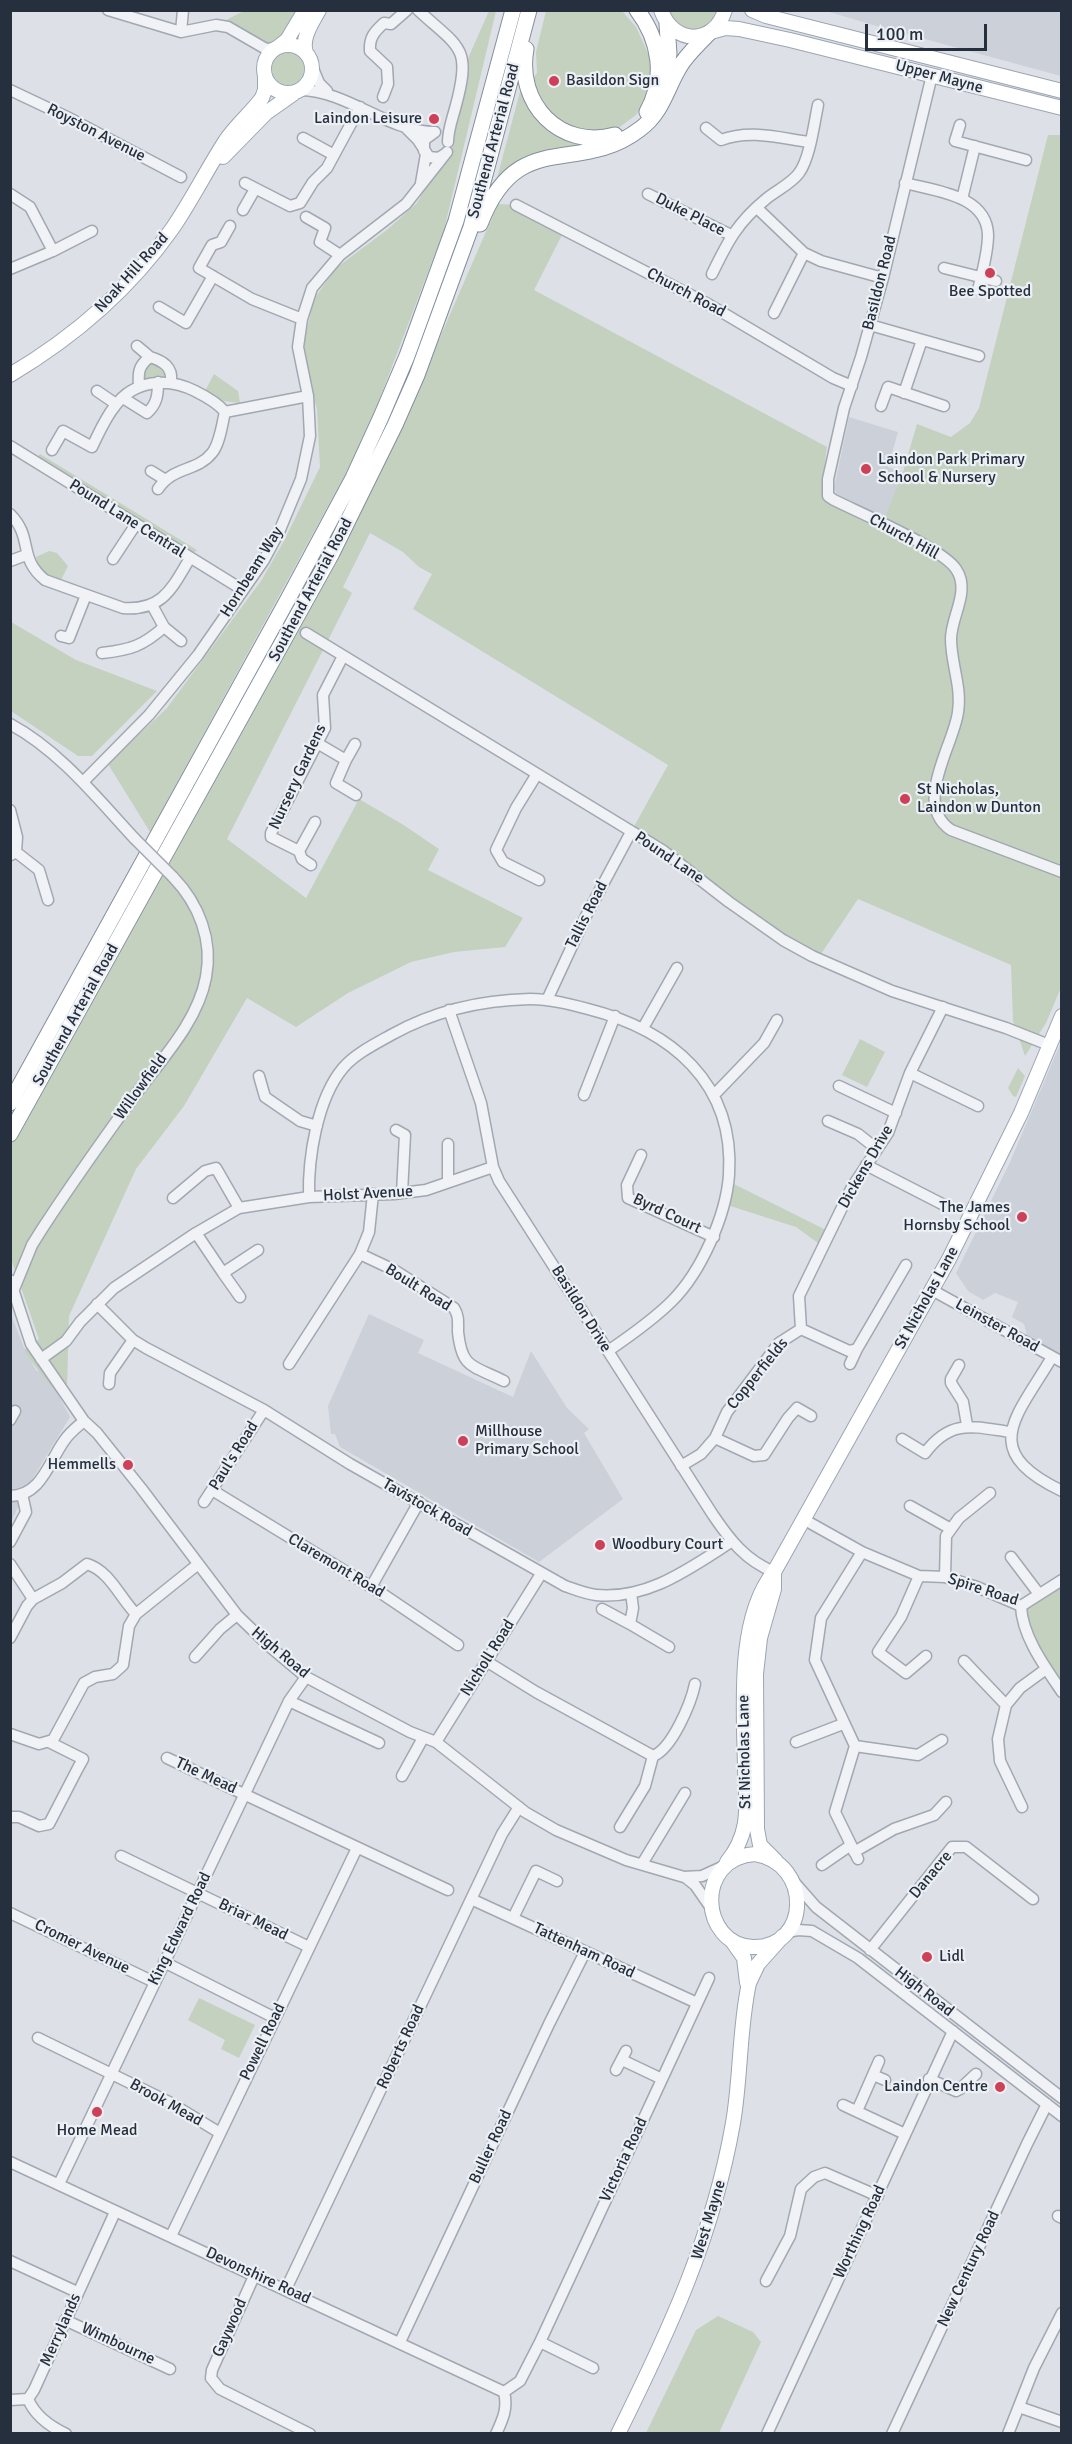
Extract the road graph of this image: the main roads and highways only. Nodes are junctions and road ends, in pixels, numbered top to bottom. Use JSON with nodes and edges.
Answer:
{"nodes":[{"id":1,"x":305,"y":10,"type":"edge"},
{"id":2,"x":320,"y":10,"type":"edge"},
{"id":3,"x":513,"y":10,"type":"edge"},
{"id":4,"x":530,"y":10,"type":"edge"},
{"id":5,"x":637,"y":10,"type":"edge"},
{"id":6,"x":725,"y":10,"type":"edge"},
{"id":7,"x":752,"y":10,"type":"edge"},
{"id":8,"x":662,"y":16,"type":"edge"},
{"id":9,"x":710,"y":32,"type":"junction"},
{"id":10,"x":276,"y":48,"type":"junction"},
{"id":11,"x":306,"y":53,"type":"junction"},
{"id":12,"x":265,"y":77,"type":"junction"},
{"id":13,"x":299,"y":91,"type":"junction"},
{"id":14,"x":1062,"y":91,"type":"edge"},
{"id":15,"x":1062,"y":108,"type":"edge"},
{"id":16,"x":647,"y":112,"type":"junction"},
{"id":17,"x":207,"y":174,"type":"junction"},
{"id":18,"x":10,"y":375,"type":"edge"},
{"id":19,"x":417,"y":375,"type":"junction"},
{"id":20,"x":1062,"y":1016,"type":"edge"},
{"id":21,"x":10,"y":1103,"type":"edge"},
{"id":22,"x":10,"y":1134,"type":"edge"},
{"id":23,"x":774,"y":1572,"type":"junction"},
{"id":24,"x":776,"y":1861,"type":"junction"},
{"id":25,"x":726,"y":1864,"type":"junction"},
{"id":26,"x":785,"y":1934,"type":"junction"},
{"id":27,"x":732,"y":1941,"type":"junction"},
{"id":28,"x":747,"y":1991,"type":"junction"},
{"id":29,"x":618,"y":2433,"type":"edge"}],
"edges":[{"from":1,"to":10,"type":"main road"},
{"from":2,"to":11,"type":"main road"},
{"from":3,"to":21,"type":"highway","name":"Southend Arterial Road"},
{"from":4,"to":16,"type":"highway"},
{"from":4,"to":19,"type":"highway","name":"Southend Arterial Road"},
{"from":5,"to":16,"type":"highway"},
{"from":6,"to":9,"type":"main road"},
{"from":7,"to":14,"type":"main road","name":"Upper Mayne"},
{"from":8,"to":9,"type":"main road","name":"Upper Mayne"},
{"from":8,"to":16,"type":"highway"},
{"from":9,"to":15,"type":"main road","name":"Upper Mayne"},
{"from":9,"to":19,"type":"highway"},
{"from":10,"to":11,"type":"main road"},
{"from":10,"to":12,"type":"main road"},
{"from":11,"to":13,"type":"main road"},
{"from":12,"to":13,"type":"main road"},
{"from":12,"to":17,"type":"main road","name":"Noak Hill Road"},
{"from":13,"to":17,"type":"main road","name":"Noak Hill Road"},
{"from":17,"to":18,"type":"main road","name":"Noak Hill Road"},
{"from":19,"to":22,"type":"highway","name":"Southend Arterial Road"},
{"from":20,"to":23,"type":"main road","name":"St Nicholas Lane"},
{"from":23,"to":24,"type":"main road","name":"St Nicholas Lane"},
{"from":23,"to":25,"type":"main road","name":"St Nicholas Lane"},
{"from":24,"to":25,"type":"main road"},
{"from":24,"to":26,"type":"main road"},
{"from":25,"to":27,"type":"main road"},
{"from":26,"to":27,"type":"main road"},
{"from":26,"to":28,"type":"main road","name":"West Mayne"},
{"from":27,"to":28,"type":"main road","name":"West Mayne"},
{"from":28,"to":29,"type":"main road","name":"West Mayne"}]}
